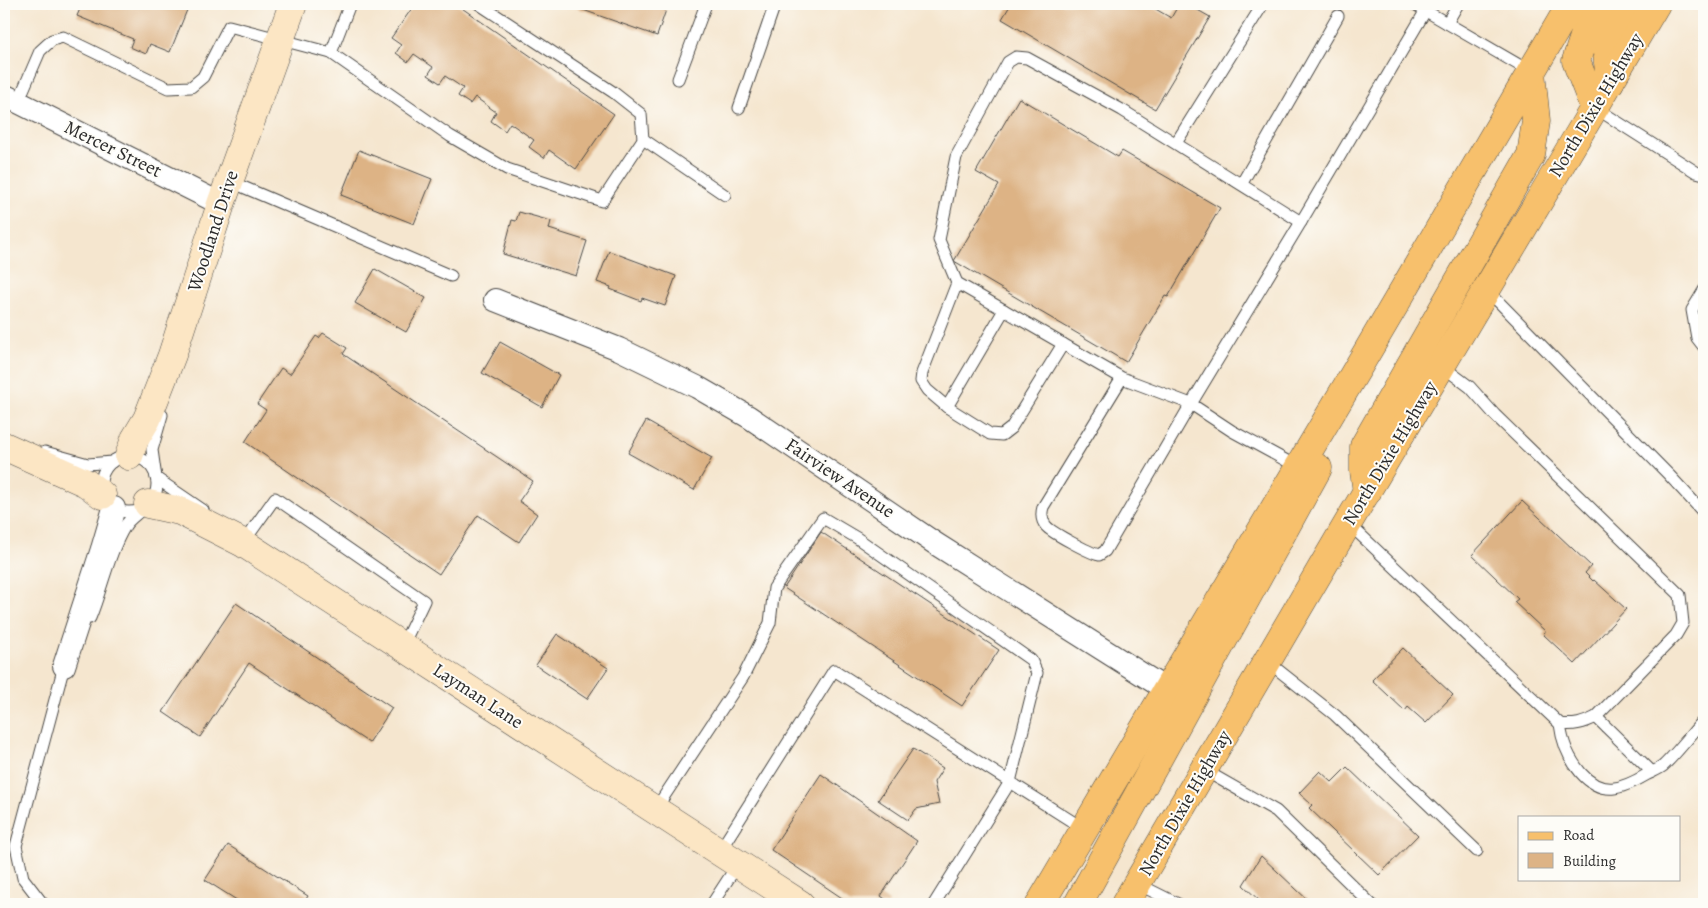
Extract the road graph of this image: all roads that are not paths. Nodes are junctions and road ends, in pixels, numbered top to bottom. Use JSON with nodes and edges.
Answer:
{"nodes":[{"id":1,"x":293,"y":4,"type":"edge"},
{"id":2,"x":350,"y":4,"type":"edge"},
{"id":3,"x":479,"y":4,"type":"edge"},
{"id":4,"x":706,"y":4,"type":"edge"},
{"id":5,"x":775,"y":4,"type":"edge"},
{"id":6,"x":1263,"y":4,"type":"edge"},
{"id":7,"x":1414,"y":4,"type":"edge"},
{"id":8,"x":1458,"y":4,"type":"edge"},
{"id":9,"x":1571,"y":4,"type":"edge"},
{"id":10,"x":1600,"y":4,"type":"edge"},
{"id":11,"x":1629,"y":4,"type":"edge"},
{"id":12,"x":1656,"y":4,"type":"edge"},
{"id":13,"x":1426,"y":10,"type":"junction"},
{"id":14,"x":1338,"y":16,"type":"dead end"},
{"id":15,"x":1447,"y":23,"type":"junction"},
{"id":16,"x":279,"y":39,"type":"junction"},
{"id":17,"x":331,"y":53,"type":"junction"},
{"id":18,"x":1531,"y":72,"type":"junction"},
{"id":19,"x":678,"y":78,"type":"dead end"},
{"id":20,"x":1610,"y":82,"type":"junction"},
{"id":21,"x":11,"y":99,"type":"edge"},
{"id":22,"x":1594,"y":107,"type":"junction"},
{"id":23,"x":739,"y":108,"type":"dead end"},
{"id":24,"x":642,"y":139,"type":"junction"},
{"id":25,"x":1176,"y":143,"type":"junction"},
{"id":26,"x":1704,"y":174,"type":"edge"},
{"id":27,"x":1242,"y":183,"type":"junction"},
{"id":28,"x":225,"y":193,"type":"junction"},
{"id":29,"x":725,"y":194,"type":"dead end"},
{"id":30,"x":1301,"y":222,"type":"junction"},
{"id":31,"x":451,"y":276,"type":"dead end"},
{"id":32,"x":957,"y":283,"type":"junction"},
{"id":33,"x":1487,"y":290,"type":"junction"},
{"id":34,"x":1704,"y":290,"type":"edge"},
{"id":35,"x":495,"y":300,"type":"dead end"},
{"id":36,"x":1004,"y":310,"type":"junction"},
{"id":37,"x":1063,"y":344,"type":"junction"},
{"id":38,"x":1704,"y":348,"type":"edge"},
{"id":39,"x":172,"y":355,"type":"junction"},
{"id":40,"x":1360,"y":364,"type":"junction"},
{"id":41,"x":1442,"y":366,"type":"junction"},
{"id":42,"x":1122,"y":378,"type":"junction"},
{"id":43,"x":174,"y":382,"type":"dead end"},
{"id":44,"x":166,"y":403,"type":"dead end"},
{"id":45,"x":1191,"y":404,"type":"junction"},
{"id":46,"x":947,"y":407,"type":"junction"},
{"id":47,"x":4,"y":442,"type":"edge"},
{"id":48,"x":4,"y":446,"type":"edge"},
{"id":49,"x":121,"y":459,"type":"junction"},
{"id":50,"x":1298,"y":467,"type":"junction"},
{"id":51,"x":156,"y":478,"type":"junction"},
{"id":52,"x":1366,"y":492,"type":"junction"},
{"id":53,"x":108,"y":502,"type":"junction"},
{"id":54,"x":145,"y":507,"type":"junction"},
{"id":55,"x":1704,"y":513,"type":"edge"},
{"id":56,"x":1348,"y":523,"type":"junction"},
{"id":57,"x":241,"y":543,"type":"junction"},
{"id":58,"x":72,"y":640,"type":"junction"},
{"id":59,"x":402,"y":647,"type":"junction"},
{"id":60,"x":1268,"y":662,"type":"junction"},
{"id":61,"x":64,"y":666,"type":"joint"},
{"id":62,"x":1167,"y":690,"type":"junction"},
{"id":63,"x":1596,"y":717,"type":"junction"},
{"id":64,"x":1704,"y":720,"type":"edge"},
{"id":65,"x":1560,"y":724,"type":"junction"},
{"id":66,"x":1204,"y":770,"type":"junction"},
{"id":67,"x":1652,"y":772,"type":"junction"},
{"id":68,"x":1010,"y":782,"type":"junction"},
{"id":69,"x":655,"y":810,"type":"junction"},
{"id":70,"x":1084,"y":829,"type":"junction"},
{"id":71,"x":1478,"y":851,"type":"dead end"},
{"id":72,"x":729,"y":858,"type":"junction"},
{"id":73,"x":1132,"y":894,"type":"edge"},
{"id":74,"x":43,"y":904,"type":"edge"},
{"id":75,"x":712,"y":904,"type":"edge"},
{"id":76,"x":800,"y":904,"type":"edge"},
{"id":77,"x":934,"y":904,"type":"edge"},
{"id":78,"x":1040,"y":904,"type":"edge"},
{"id":79,"x":1078,"y":904,"type":"edge"},
{"id":80,"x":1178,"y":904,"type":"edge"},
{"id":81,"x":1371,"y":904,"type":"edge"}],
"edges":[{"from":1,"to":16,"type":"street","name":"Woodland Drive"},
{"from":2,"to":17,"type":"lane"},
{"from":3,"to":24,"type":"lane"},
{"from":4,"to":19,"type":"lane"},
{"from":5,"to":23,"type":"lane"},
{"from":6,"to":25,"type":"lane"},
{"from":7,"to":13,"type":"lane"},
{"from":8,"to":15,"type":"lane"},
{"from":9,"to":18,"type":"main road"},
{"from":10,"to":22,"type":"main road"},
{"from":11,"to":20,"type":"main road"},
{"from":12,"to":20,"type":"main road","name":"North Dixie Highway"},
{"from":13,"to":15,"type":"lane"},
{"from":13,"to":30,"type":"lane"},
{"from":14,"to":27,"type":"lane"},
{"from":15,"to":18,"type":"lane"},
{"from":16,"to":17,"type":"lane"},
{"from":16,"to":21,"type":"lane"},
{"from":16,"to":28,"type":"street","name":"Woodland Drive"},
{"from":17,"to":24,"type":"lane"},
{"from":18,"to":40,"type":"main road"},
{"from":18,"to":52,"type":"main road"},
{"from":20,"to":22,"type":"main road","name":"North Dixie Highway"},
{"from":21,"to":28,"type":"street","name":"Mercer Street"},
{"from":22,"to":26,"type":"lane"},
{"from":22,"to":33,"type":"main road","name":"North Dixie Highway"},
{"from":24,"to":29,"type":"lane"},
{"from":25,"to":27,"type":"lane"},
{"from":25,"to":32,"type":"lane"},
{"from":27,"to":30,"type":"lane"},
{"from":28,"to":31,"type":"lane"},
{"from":28,"to":39,"type":"street","name":"Woodland Drive"},
{"from":30,"to":45,"type":"lane"},
{"from":32,"to":36,"type":"lane"},
{"from":32,"to":46,"type":"lane"},
{"from":33,"to":41,"type":"main road","name":"North Dixie Highway"},
{"from":33,"to":55,"type":"lane"},
{"from":34,"to":38,"type":"lane"},
{"from":35,"to":62,"type":"street","name":"Fairview Avenue"},
{"from":36,"to":37,"type":"lane"},
{"from":36,"to":46,"type":"lane"},
{"from":37,"to":42,"type":"lane"},
{"from":37,"to":46,"type":"lane"},
{"from":39,"to":43,"type":"lane"},
{"from":39,"to":49,"type":"street","name":"Woodland Drive"},
{"from":40,"to":50,"type":"main road"},
{"from":40,"to":79,"type":"main road"},
{"from":41,"to":52,"type":"main road","name":"North Dixie Highway"},
{"from":41,"to":63,"type":"lane"},
{"from":42,"to":45,"type":"lane"},
{"from":42,"to":45,"type":"lane"},
{"from":44,"to":51,"type":"lane"},
{"from":45,"to":50,"type":"lane"},
{"from":47,"to":49,"type":"lane"},
{"from":48,"to":53,"type":"street"},
{"from":49,"to":51,"type":"lane"},
{"from":49,"to":53,"type":"lane"},
{"from":50,"to":62,"type":"main road"},
{"from":51,"to":54,"type":"lane"},
{"from":51,"to":57,"type":"lane"},
{"from":52,"to":56,"type":"main road","name":"North Dixie Highway"},
{"from":53,"to":54,"type":"lane"},
{"from":53,"to":58,"type":"street"},
{"from":54,"to":57,"type":"street","name":"Layman Lane"},
{"from":54,"to":58,"type":"lane"},
{"from":56,"to":60,"type":"main road","name":"North Dixie Highway"},
{"from":56,"to":65,"type":"lane"},
{"from":57,"to":59,"type":"street","name":"Layman Lane"},
{"from":57,"to":59,"type":"lane"},
{"from":58,"to":61,"type":"street"},
{"from":59,"to":69,"type":"street","name":"Layman Lane"},
{"from":60,"to":66,"type":"main road","name":"North Dixie Highway"},
{"from":60,"to":71,"type":"lane"},
{"from":61,"to":74,"type":"lane"},
{"from":62,"to":70,"type":"main road"},
{"from":63,"to":65,"type":"lane"},
{"from":63,"to":67,"type":"lane"},
{"from":64,"to":67,"type":"lane"},
{"from":65,"to":67,"type":"lane"},
{"from":66,"to":73,"type":"main road","name":"North Dixie Highway"},
{"from":66,"to":81,"type":"lane"},
{"from":68,"to":69,"type":"lane"},
{"from":68,"to":70,"type":"lane"},
{"from":68,"to":72,"type":"lane"},
{"from":68,"to":77,"type":"lane"},
{"from":69,"to":72,"type":"street","name":"Layman Lane"},
{"from":70,"to":78,"type":"main road"},
{"from":72,"to":75,"type":"lane"},
{"from":72,"to":76,"type":"street","name":"Layman Lane"},
{"from":73,"to":80,"type":"lane"}]}
